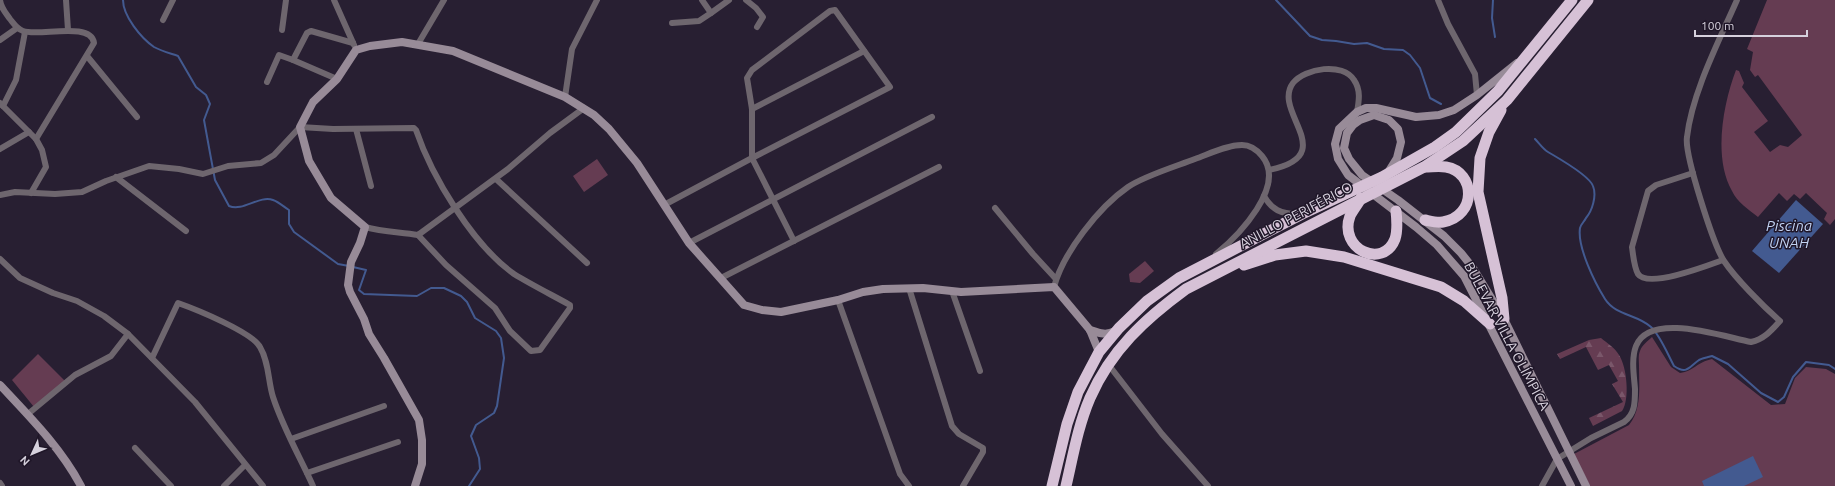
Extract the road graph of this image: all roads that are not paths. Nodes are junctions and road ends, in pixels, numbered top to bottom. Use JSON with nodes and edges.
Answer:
{"nodes":[{"id":1,"x":0,"y":0,"type":"edge"},
{"id":2,"x":66,"y":0,"type":"edge"},
{"id":3,"x":173,"y":0,"type":"edge"},
{"id":4,"x":286,"y":0,"type":"edge"},
{"id":5,"x":334,"y":0,"type":"edge"},
{"id":6,"x":444,"y":0,"type":"edge"},
{"id":7,"x":597,"y":0,"type":"edge"},
{"id":8,"x":702,"y":0,"type":"edge"},
{"id":9,"x":729,"y":0,"type":"edge"},
{"id":10,"x":746,"y":0,"type":"edge"},
{"id":11,"x":1438,"y":0,"type":"edge"},
{"id":12,"x":1572,"y":0,"type":"edge"},
{"id":13,"x":1588,"y":0,"type":"edge"},
{"id":14,"x":1736,"y":0,"type":"edge"},
{"id":15,"x":711,"y":13,"type":"junction"},
{"id":16,"x":163,"y":20,"type":"dead end"},
{"id":17,"x":672,"y":23,"type":"dead end"},
{"id":18,"x":758,"y":27,"type":"dead end"},
{"id":19,"x":17,"y":28,"type":"junction"},
{"id":20,"x":68,"y":30,"type":"junction"},
{"id":21,"x":282,"y":30,"type":"dead end"},
{"id":22,"x":25,"y":32,"type":"junction"},
{"id":23,"x":0,"y":40,"type":"edge"},
{"id":24,"x":418,"y":44,"type":"junction"},
{"id":25,"x":355,"y":47,"type":"junction"},
{"id":26,"x":864,"y":50,"type":"junction"},
{"id":27,"x":1531,"y":51,"type":"junction"},
{"id":28,"x":87,"y":56,"type":"junction"},
{"id":29,"x":293,"y":60,"type":"junction"},
{"id":30,"x":337,"y":79,"type":"junction"},
{"id":31,"x":267,"y":82,"type":"dead end"},
{"id":32,"x":1477,"y":95,"type":"junction"},
{"id":33,"x":565,"y":97,"type":"junction"},
{"id":34,"x":1507,"y":100,"type":"junction"},
{"id":35,"x":1,"y":105,"type":"edge"},
{"id":36,"x":584,"y":108,"type":"junction"},
{"id":37,"x":752,"y":109,"type":"junction"},
{"id":38,"x":1357,"y":112,"type":"junction"},
{"id":39,"x":138,"y":117,"type":"dead end"},
{"id":40,"x":932,"y":117,"type":"dead end"},
{"id":41,"x":300,"y":126,"type":"junction"},
{"id":42,"x":356,"y":129,"type":"junction"},
{"id":43,"x":29,"y":132,"type":"junction"},
{"id":44,"x":36,"y":139,"type":"junction"},
{"id":45,"x":1,"y":147,"type":"edge"},
{"id":46,"x":752,"y":158,"type":"junction"},
{"id":47,"x":939,"y":167,"type":"dead end"},
{"id":48,"x":1424,"y":167,"type":"junction"},
{"id":49,"x":1269,"y":170,"type":"junction"},
{"id":50,"x":1693,"y":173,"type":"junction"},
{"id":51,"x":1384,"y":175,"type":"junction"},
{"id":52,"x":116,"y":177,"type":"junction"},
{"id":53,"x":496,"y":178,"type":"junction"},
{"id":54,"x":371,"y":186,"type":"dead end"},
{"id":55,"x":30,"y":193,"type":"junction"},
{"id":56,"x":0,"y":195,"type":"edge"},
{"id":57,"x":1264,"y":196,"type":"junction"},
{"id":58,"x":1364,"y":196,"type":"junction"},
{"id":59,"x":774,"y":200,"type":"junction"},
{"id":60,"x":664,"y":205,"type":"junction"},
{"id":61,"x":455,"y":208,"type":"junction"},
{"id":62,"x":995,"y":208,"type":"dead end"},
{"id":63,"x":1396,"y":211,"type":"junction"},
{"id":64,"x":1302,"y":214,"type":"junction"},
{"id":65,"x":1424,"y":220,"type":"junction"},
{"id":66,"x":365,"y":227,"type":"junction"},
{"id":67,"x":186,"y":231,"type":"dead end"},
{"id":68,"x":418,"y":235,"type":"junction"},
{"id":69,"x":794,"y":241,"type":"junction"},
{"id":70,"x":689,"y":243,"type":"junction"},
{"id":71,"x":0,"y":259,"type":"edge"},
{"id":72,"x":1723,"y":260,"type":"junction"},
{"id":73,"x":587,"y":264,"type":"dead end"},
{"id":74,"x":1202,"y":266,"type":"junction"},
{"id":75,"x":1217,"y":273,"type":"junction"},
{"id":76,"x":721,"y":278,"type":"junction"},
{"id":77,"x":1055,"y":283,"type":"junction"},
{"id":78,"x":909,"y":288,"type":"junction"},
{"id":79,"x":952,"y":291,"type":"junction"},
{"id":80,"x":838,"y":300,"type":"junction"},
{"id":81,"x":1504,"y":320,"type":"junction"},
{"id":82,"x":1490,"y":324,"type":"junction"},
{"id":83,"x":1119,"y":328,"type":"junction"},
{"id":84,"x":1090,"y":330,"type":"junction"},
{"id":85,"x":128,"y":334,"type":"junction"},
{"id":86,"x":1099,"y":352,"type":"junction"},
{"id":87,"x":152,"y":358,"type":"junction"},
{"id":88,"x":1108,"y":364,"type":"junction"},
{"id":89,"x":980,"y":371,"type":"dead end"},
{"id":90,"x":0,"y":385,"type":"edge"},
{"id":91,"x":384,"y":406,"type":"dead end"},
{"id":92,"x":28,"y":414,"type":"junction"},
{"id":93,"x":291,"y":439,"type":"junction"},
{"id":94,"x":398,"y":442,"type":"dead end"},
{"id":95,"x":135,"y":448,"type":"dead end"},
{"id":96,"x":1569,"y":451,"type":"junction"},
{"id":97,"x":1557,"y":459,"type":"junction"},
{"id":98,"x":245,"y":465,"type":"junction"},
{"id":99,"x":307,"y":473,"type":"junction"},
{"id":100,"x":0,"y":483,"type":"edge"},
{"id":101,"x":2,"y":486,"type":"edge"},
{"id":102,"x":81,"y":486,"type":"edge"},
{"id":103,"x":171,"y":486,"type":"edge"},
{"id":104,"x":224,"y":486,"type":"edge"},
{"id":105,"x":263,"y":486,"type":"edge"},
{"id":106,"x":313,"y":486,"type":"edge"},
{"id":107,"x":415,"y":486,"type":"edge"},
{"id":108,"x":909,"y":486,"type":"edge"},
{"id":109,"x":963,"y":486,"type":"edge"},
{"id":110,"x":1052,"y":486,"type":"edge"},
{"id":111,"x":1066,"y":486,"type":"edge"},
{"id":112,"x":1208,"y":486,"type":"edge"},
{"id":113,"x":1542,"y":486,"type":"edge"},
{"id":114,"x":1571,"y":486,"type":"edge"},
{"id":115,"x":1586,"y":486,"type":"edge"}],
"edges":[{"from":1,"to":19,"type":"street"},
{"from":2,"to":20,"type":"street"},
{"from":3,"to":16,"type":"street"},
{"from":4,"to":21,"type":"street"},
{"from":5,"to":25,"type":"street"},
{"from":6,"to":24,"type":"street"},
{"from":7,"to":33,"type":"street"},
{"from":8,"to":15,"type":"street"},
{"from":9,"to":15,"type":"street"},
{"from":10,"to":18,"type":"street"},
{"from":11,"to":32,"type":"street"},
{"from":12,"to":27,"type":"highway","name":"ANILLO PERIFÉRICO"},
{"from":13,"to":34,"type":"highway","name":"ANILLO PERIFÉRICO"},
{"from":14,"to":50,"type":"street"},
{"from":15,"to":17,"type":"street"},
{"from":19,"to":22,"type":"street"},
{"from":19,"to":23,"type":"street"},
{"from":20,"to":22,"type":"street"},
{"from":20,"to":28,"type":"street"},
{"from":22,"to":35,"type":"street"},
{"from":24,"to":25,"type":"street"},
{"from":24,"to":33,"type":"street"},
{"from":25,"to":29,"type":"street"},
{"from":25,"to":30,"type":"street"},
{"from":26,"to":37,"type":"street"},
{"from":26,"to":37,"type":"street"},
{"from":26,"to":46,"type":"street"},
{"from":27,"to":32,"type":"street"},
{"from":27,"to":51,"type":"highway","name":"ANILLO PERIFÉRICO"},
{"from":28,"to":39,"type":"street"},
{"from":28,"to":44,"type":"street"},
{"from":29,"to":30,"type":"street"},
{"from":29,"to":31,"type":"street"},
{"from":30,"to":41,"type":"street"},
{"from":32,"to":38,"type":"street"},
{"from":33,"to":36,"type":"street"},
{"from":34,"to":48,"type":"highway","name":"ANILLO PERIFÉRICO"},
{"from":34,"to":81,"type":"highway"},
{"from":35,"to":43,"type":"street"},
{"from":36,"to":53,"type":"street"},
{"from":36,"to":60,"type":"street"},
{"from":37,"to":46,"type":"street"},
{"from":38,"to":49,"type":"street"},
{"from":38,"to":63,"type":"street","name":"BULEVAR VILLA OLÍMPICA"},
{"from":40,"to":59,"type":"street"},
{"from":41,"to":42,"type":"street"},
{"from":41,"to":52,"type":"street"},
{"from":41,"to":66,"type":"street"},
{"from":42,"to":54,"type":"street"},
{"from":42,"to":61,"type":"street"},
{"from":43,"to":44,"type":"street"},
{"from":43,"to":45,"type":"street"},
{"from":44,"to":55,"type":"street"},
{"from":46,"to":59,"type":"street"},
{"from":46,"to":60,"type":"street"},
{"from":47,"to":69,"type":"street"},
{"from":48,"to":58,"type":"highway","name":"ANILLO PERIFÉRICO"},
{"from":48,"to":65,"type":"highway"},
{"from":49,"to":57,"type":"street"},
{"from":49,"to":77,"type":"street"},
{"from":50,"to":72,"type":"street"},
{"from":50,"to":72,"type":"street"},
{"from":51,"to":64,"type":"highway","name":"ANILLO PERIFÉRICO"},
{"from":51,"to":65,"type":"street","name":"BULEVAR VILLA OLÍMPICA"},
{"from":52,"to":55,"type":"street"},
{"from":52,"to":67,"type":"street"},
{"from":53,"to":61,"type":"street"},
{"from":53,"to":73,"type":"street"},
{"from":55,"to":56,"type":"street"},
{"from":57,"to":64,"type":"street"},
{"from":57,"to":74,"type":"street"},
{"from":58,"to":63,"type":"highway"},
{"from":58,"to":75,"type":"highway","name":"ANILLO PERIFÉRICO"},
{"from":59,"to":69,"type":"street"},
{"from":59,"to":70,"type":"street"},
{"from":60,"to":70,"type":"street"},
{"from":61,"to":68,"type":"street"},
{"from":61,"to":68,"type":"street"},
{"from":62,"to":77,"type":"street"},
{"from":63,"to":82,"type":"street","name":"BULEVAR VILLA OLÍMPICA"},
{"from":64,"to":74,"type":"highway","name":"ANILLO PERIFÉRICO"},
{"from":65,"to":81,"type":"street","name":"BULEVAR VILLA OLÍMPICA"},
{"from":66,"to":68,"type":"street"},
{"from":66,"to":107,"type":"street"},
{"from":69,"to":76,"type":"street"},
{"from":70,"to":76,"type":"street"},
{"from":71,"to":85,"type":"street"},
{"from":72,"to":96,"type":"street"},
{"from":74,"to":83,"type":"highway","name":"ANILLO PERIFÉRICO"},
{"from":75,"to":82,"type":"highway"},
{"from":75,"to":88,"type":"highway","name":"ANILLO PERIFÉRICO"},
{"from":76,"to":80,"type":"street"},
{"from":77,"to":79,"type":"street"},
{"from":77,"to":84,"type":"street"},
{"from":78,"to":79,"type":"street"},
{"from":78,"to":80,"type":"street"},
{"from":78,"to":109,"type":"street"},
{"from":79,"to":89,"type":"street"},
{"from":80,"to":108,"type":"street"},
{"from":81,"to":96,"type":"street","name":"BULEVAR VILLA OLÍMPICA"},
{"from":82,"to":97,"type":"street","name":"BULEVAR VILLA OLÍMPICA"},
{"from":83,"to":84,"type":"street"},
{"from":83,"to":86,"type":"highway","name":"ANILLO PERIFÉRICO"},
{"from":84,"to":86,"type":"street"},
{"from":85,"to":87,"type":"street"},
{"from":85,"to":92,"type":"street"},
{"from":86,"to":110,"type":"highway","name":"ANILLO PERIFÉRICO"},
{"from":87,"to":93,"type":"street"},
{"from":87,"to":98,"type":"street"},
{"from":88,"to":111,"type":"highway","name":"ANILLO PERIFÉRICO"},
{"from":88,"to":112,"type":"street"},
{"from":90,"to":92,"type":"street"},
{"from":91,"to":93,"type":"street"},
{"from":92,"to":102,"type":"street"},
{"from":93,"to":99,"type":"street"},
{"from":94,"to":99,"type":"street"},
{"from":95,"to":103,"type":"street"},
{"from":96,"to":97,"type":"street"},
{"from":96,"to":115,"type":"street","name":"BULEVAR VILLA OLÍMPICA"},
{"from":97,"to":113,"type":"street"},
{"from":97,"to":114,"type":"street","name":"BULEVAR VILLA OLÍMPICA"},
{"from":98,"to":104,"type":"street"},
{"from":98,"to":105,"type":"street"},
{"from":99,"to":106,"type":"street"},
{"from":100,"to":101,"type":"street"}]}
